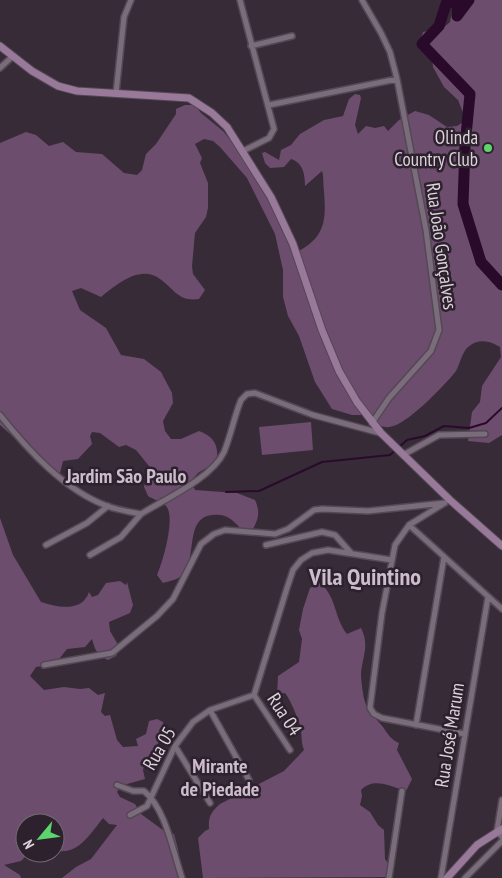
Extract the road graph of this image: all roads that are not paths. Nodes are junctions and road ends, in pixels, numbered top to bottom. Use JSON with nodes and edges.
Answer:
{"nodes":[{"id":1,"x":131,"y":0,"type":"edge"},
{"id":2,"x":240,"y":0,"type":"edge"},
{"id":3,"x":362,"y":0,"type":"edge"},
{"id":4,"x":292,"y":36,"type":"dead end"},
{"id":5,"x":0,"y":46,"type":"edge"},
{"id":6,"x":251,"y":46,"type":"junction"},
{"id":7,"x":13,"y":56,"type":"junction"},
{"id":8,"x":0,"y":68,"type":"edge"},
{"id":9,"x":397,"y":80,"type":"junction"},
{"id":10,"x":116,"y":93,"type":"junction"},
{"id":11,"x":269,"y":105,"type":"junction"},
{"id":12,"x":243,"y":151,"type":"junction"},
{"id":13,"x":0,"y":415,"type":"edge"},
{"id":14,"x":372,"y":423,"type":"junction"},
{"id":15,"x":381,"y":433,"type":"junction"},
{"id":16,"x":485,"y":434,"type":"dead end"},
{"id":17,"x":402,"y":454,"type":"junction"},
{"id":18,"x":447,"y":502,"type":"junction"},
{"id":19,"x":108,"y":506,"type":"junction"},
{"id":20,"x":141,"y":514,"type":"junction"},
{"id":21,"x":409,"y":525,"type":"junction"},
{"id":22,"x":46,"y":545,"type":"dead end"},
{"id":23,"x":266,"y":545,"type":"dead end"},
{"id":24,"x":502,"y":546,"type":"edge"},
{"id":25,"x":351,"y":552,"type":"junction"},
{"id":26,"x":90,"y":555,"type":"dead end"},
{"id":27,"x":444,"y":557,"type":"junction"},
{"id":28,"x":392,"y":560,"type":"junction"},
{"id":29,"x":488,"y":597,"type":"junction"},
{"id":30,"x":502,"y":609,"type":"edge"},
{"id":31,"x":44,"y":665,"type":"dead end"},
{"id":32,"x":254,"y":695,"type":"junction"},
{"id":33,"x":210,"y":710,"type":"junction"},
{"id":34,"x":416,"y":725,"type":"junction"},
{"id":35,"x":465,"y":734,"type":"junction"},
{"id":36,"x":174,"y":746,"type":"junction"},
{"id":37,"x":290,"y":750,"type":"dead end"},
{"id":38,"x":249,"y":780,"type":"dead end"},
{"id":39,"x":117,"y":785,"type":"dead end"},
{"id":40,"x":402,"y":791,"type":"dead end"},
{"id":41,"x":152,"y":797,"type":"junction"},
{"id":42,"x":502,"y":800,"type":"edge"},
{"id":43,"x":210,"y":803,"type":"dead end"},
{"id":44,"x":130,"y":814,"type":"dead end"},
{"id":45,"x":500,"y":830,"type":"edge"},
{"id":46,"x":502,"y":837,"type":"edge"},
{"id":47,"x":502,"y":841,"type":"edge"},
{"id":48,"x":182,"y":878,"type":"edge"},
{"id":49,"x":390,"y":878,"type":"edge"},
{"id":50,"x":441,"y":878,"type":"edge"},
{"id":51,"x":447,"y":878,"type":"edge"},
{"id":52,"x":465,"y":878,"type":"edge"}],
"edges":[{"from":1,"to":10,"type":"street"},
{"from":2,"to":6,"type":"street"},
{"from":3,"to":9,"type":"street","name":"Rua João Gonçalves"},
{"from":4,"to":6,"type":"street"},
{"from":5,"to":7,"type":"main road"},
{"from":6,"to":11,"type":"street"},
{"from":7,"to":8,"type":"street"},
{"from":7,"to":10,"type":"main road"},
{"from":9,"to":11,"type":"street"},
{"from":9,"to":14,"type":"street","name":"Rua João Gonçalves"},
{"from":10,"to":12,"type":"main road"},
{"from":11,"to":12,"type":"street"},
{"from":12,"to":14,"type":"main road"},
{"from":13,"to":19,"type":"street"},
{"from":14,"to":15,"type":"main road"},
{"from":15,"to":17,"type":"main road"},
{"from":15,"to":20,"type":"street"},
{"from":16,"to":17,"type":"street"},
{"from":17,"to":18,"type":"main road"},
{"from":18,"to":21,"type":"street"},
{"from":18,"to":24,"type":"main road"},
{"from":18,"to":31,"type":"street"},
{"from":19,"to":20,"type":"street"},
{"from":19,"to":22,"type":"street"},
{"from":20,"to":26,"type":"street"},
{"from":21,"to":27,"type":"street"},
{"from":21,"to":28,"type":"street"},
{"from":23,"to":25,"type":"street"},
{"from":25,"to":28,"type":"street"},
{"from":25,"to":32,"type":"street"},
{"from":27,"to":29,"type":"street"},
{"from":27,"to":34,"type":"street"},
{"from":28,"to":34,"type":"street"},
{"from":29,"to":30,"type":"street"},
{"from":29,"to":35,"type":"street","name":"Rua José Marum"},
{"from":32,"to":33,"type":"street","name":"Rua 05"},
{"from":32,"to":37,"type":"street","name":"Rua 04"},
{"from":33,"to":36,"type":"street","name":"Rua 05"},
{"from":33,"to":38,"type":"street"},
{"from":34,"to":35,"type":"street"},
{"from":35,"to":50,"type":"street","name":"Rua José Marum"},
{"from":36,"to":41,"type":"street","name":"Rua 05"},
{"from":36,"to":43,"type":"street"},
{"from":39,"to":41,"type":"street"},
{"from":40,"to":49,"type":"street"},
{"from":41,"to":44,"type":"street","name":"Rua 05"},
{"from":41,"to":48,"type":"street"},
{"from":42,"to":45,"type":"street"},
{"from":45,"to":46,"type":"street"},
{"from":45,"to":51,"type":"main road"},
{"from":47,"to":52,"type":"street"}]}
